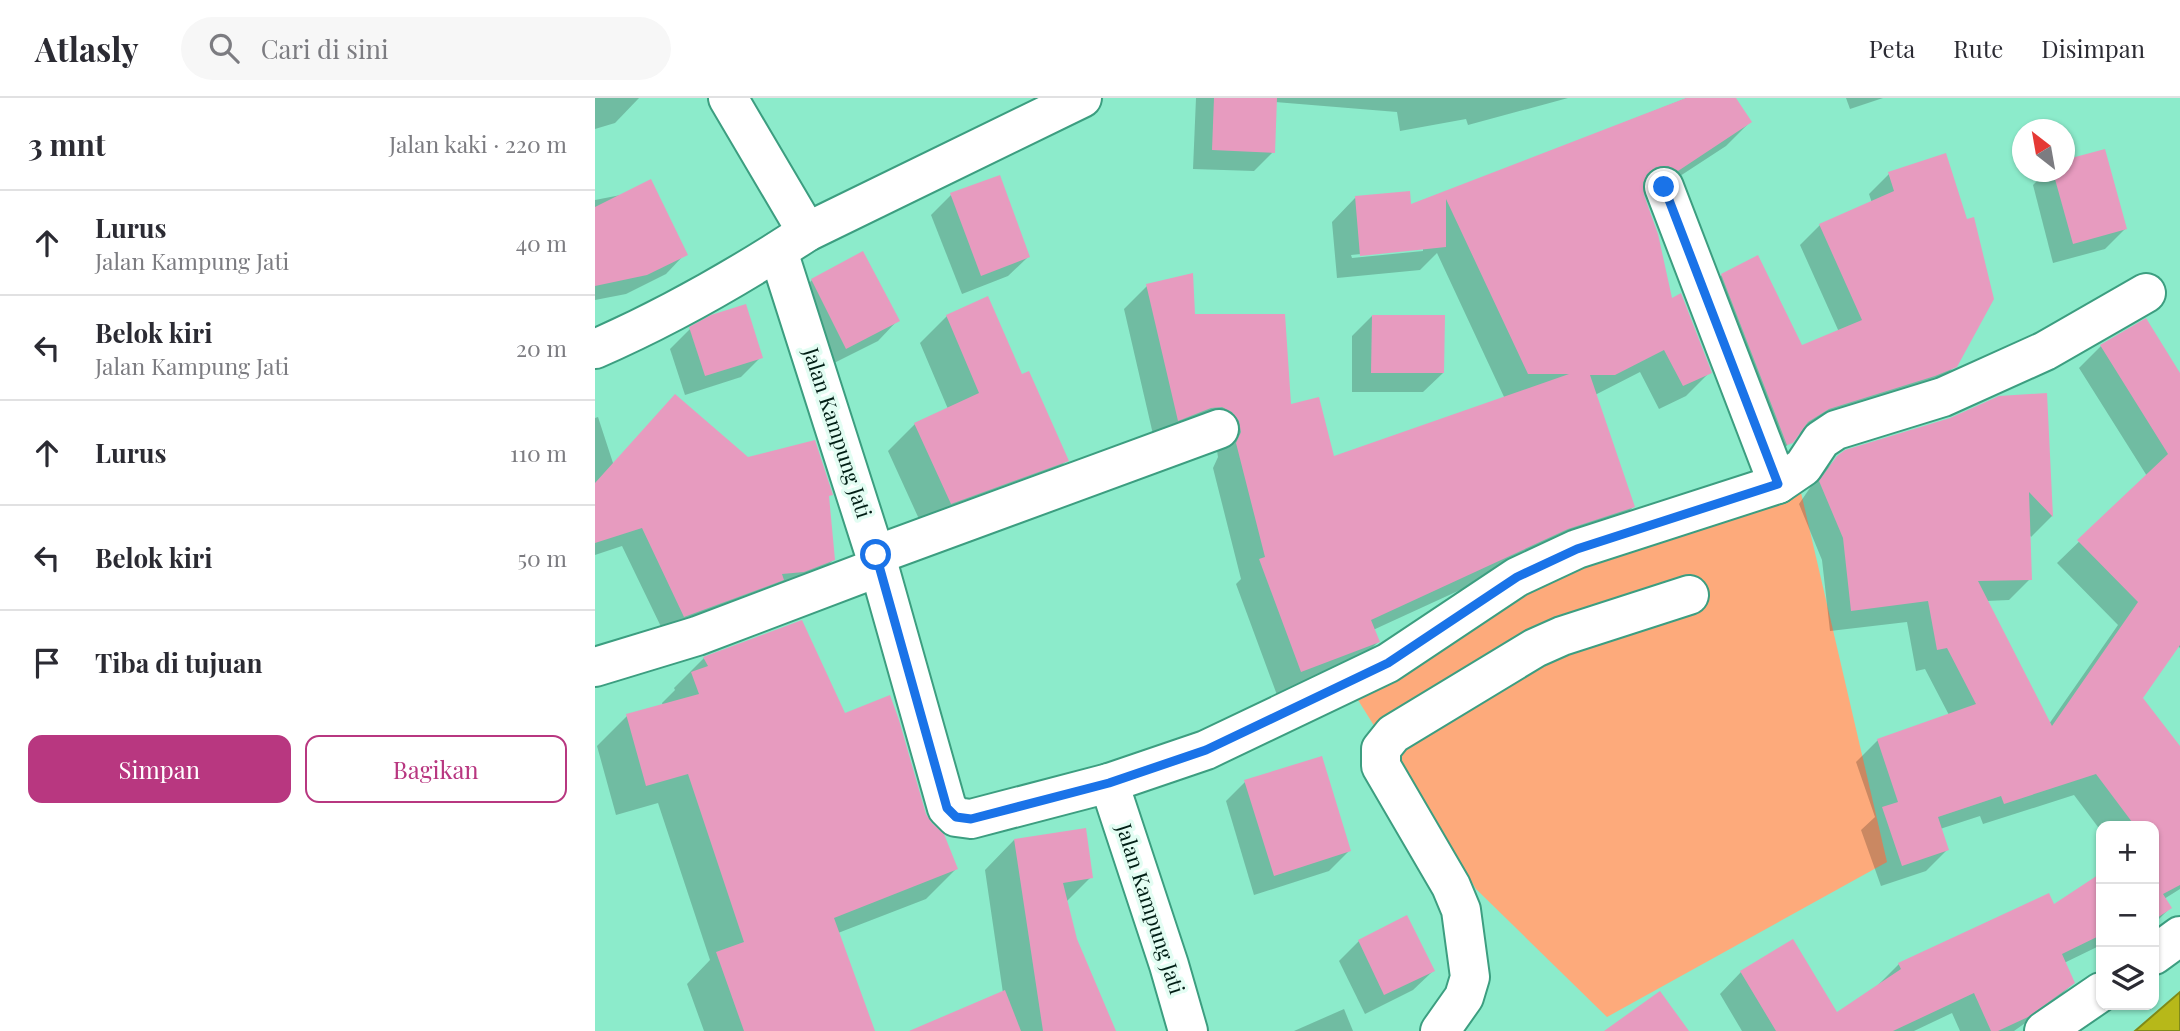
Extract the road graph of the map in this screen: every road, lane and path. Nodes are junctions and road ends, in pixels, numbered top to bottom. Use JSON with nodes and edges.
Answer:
{"nodes":[{"id":1,"x":728,"y":98,"type":"edge"},
{"id":2,"x":1081,"y":98,"type":"edge"},
{"id":3,"x":1664,"y":187,"type":"dead end"},
{"id":4,"x":793,"y":242,"type":"junction"},
{"id":5,"x":2146,"y":292,"type":"dead end"},
{"id":6,"x":595,"y":349,"type":"edge"},
{"id":7,"x":1219,"y":429,"type":"dead end"},
{"id":8,"x":1778,"y":484,"type":"junction"},
{"id":9,"x":878,"y":561,"type":"junction"},
{"id":10,"x":1689,"y":595,"type":"dead end"},
{"id":11,"x":595,"y":667,"type":"edge"},
{"id":12,"x":1109,"y":783,"type":"junction"},
{"id":13,"x":2180,"y":936,"type":"edge"},
{"id":14,"x":2159,"y":951,"type":"edge"},
{"id":15,"x":2096,"y":995,"type":"edge"},
{"id":16,"x":1188,"y":1031,"type":"edge"},
{"id":17,"x":1440,"y":1031,"type":"edge"},
{"id":18,"x":2044,"y":1031,"type":"edge"}],
"edges":[{"from":1,"to":4,"type":"street","name":"Jalan Kampung Jati"},
{"from":2,"to":4,"type":"street"},
{"from":3,"to":8,"type":"street"},
{"from":4,"to":6,"type":"street"},
{"from":4,"to":9,"type":"street","name":"Jalan Kampung Jati"},
{"from":5,"to":8,"type":"street"},
{"from":7,"to":9,"type":"street"},
{"from":8,"to":12,"type":"street"},
{"from":9,"to":11,"type":"street"},
{"from":9,"to":12,"type":"street","name":"Jalan Kampung Jati"},
{"from":10,"to":17,"type":"street"},
{"from":12,"to":16,"type":"street","name":"Jalan Kampung Jati"},
{"from":13,"to":14,"type":"street"},
{"from":15,"to":18,"type":"street"}]}
